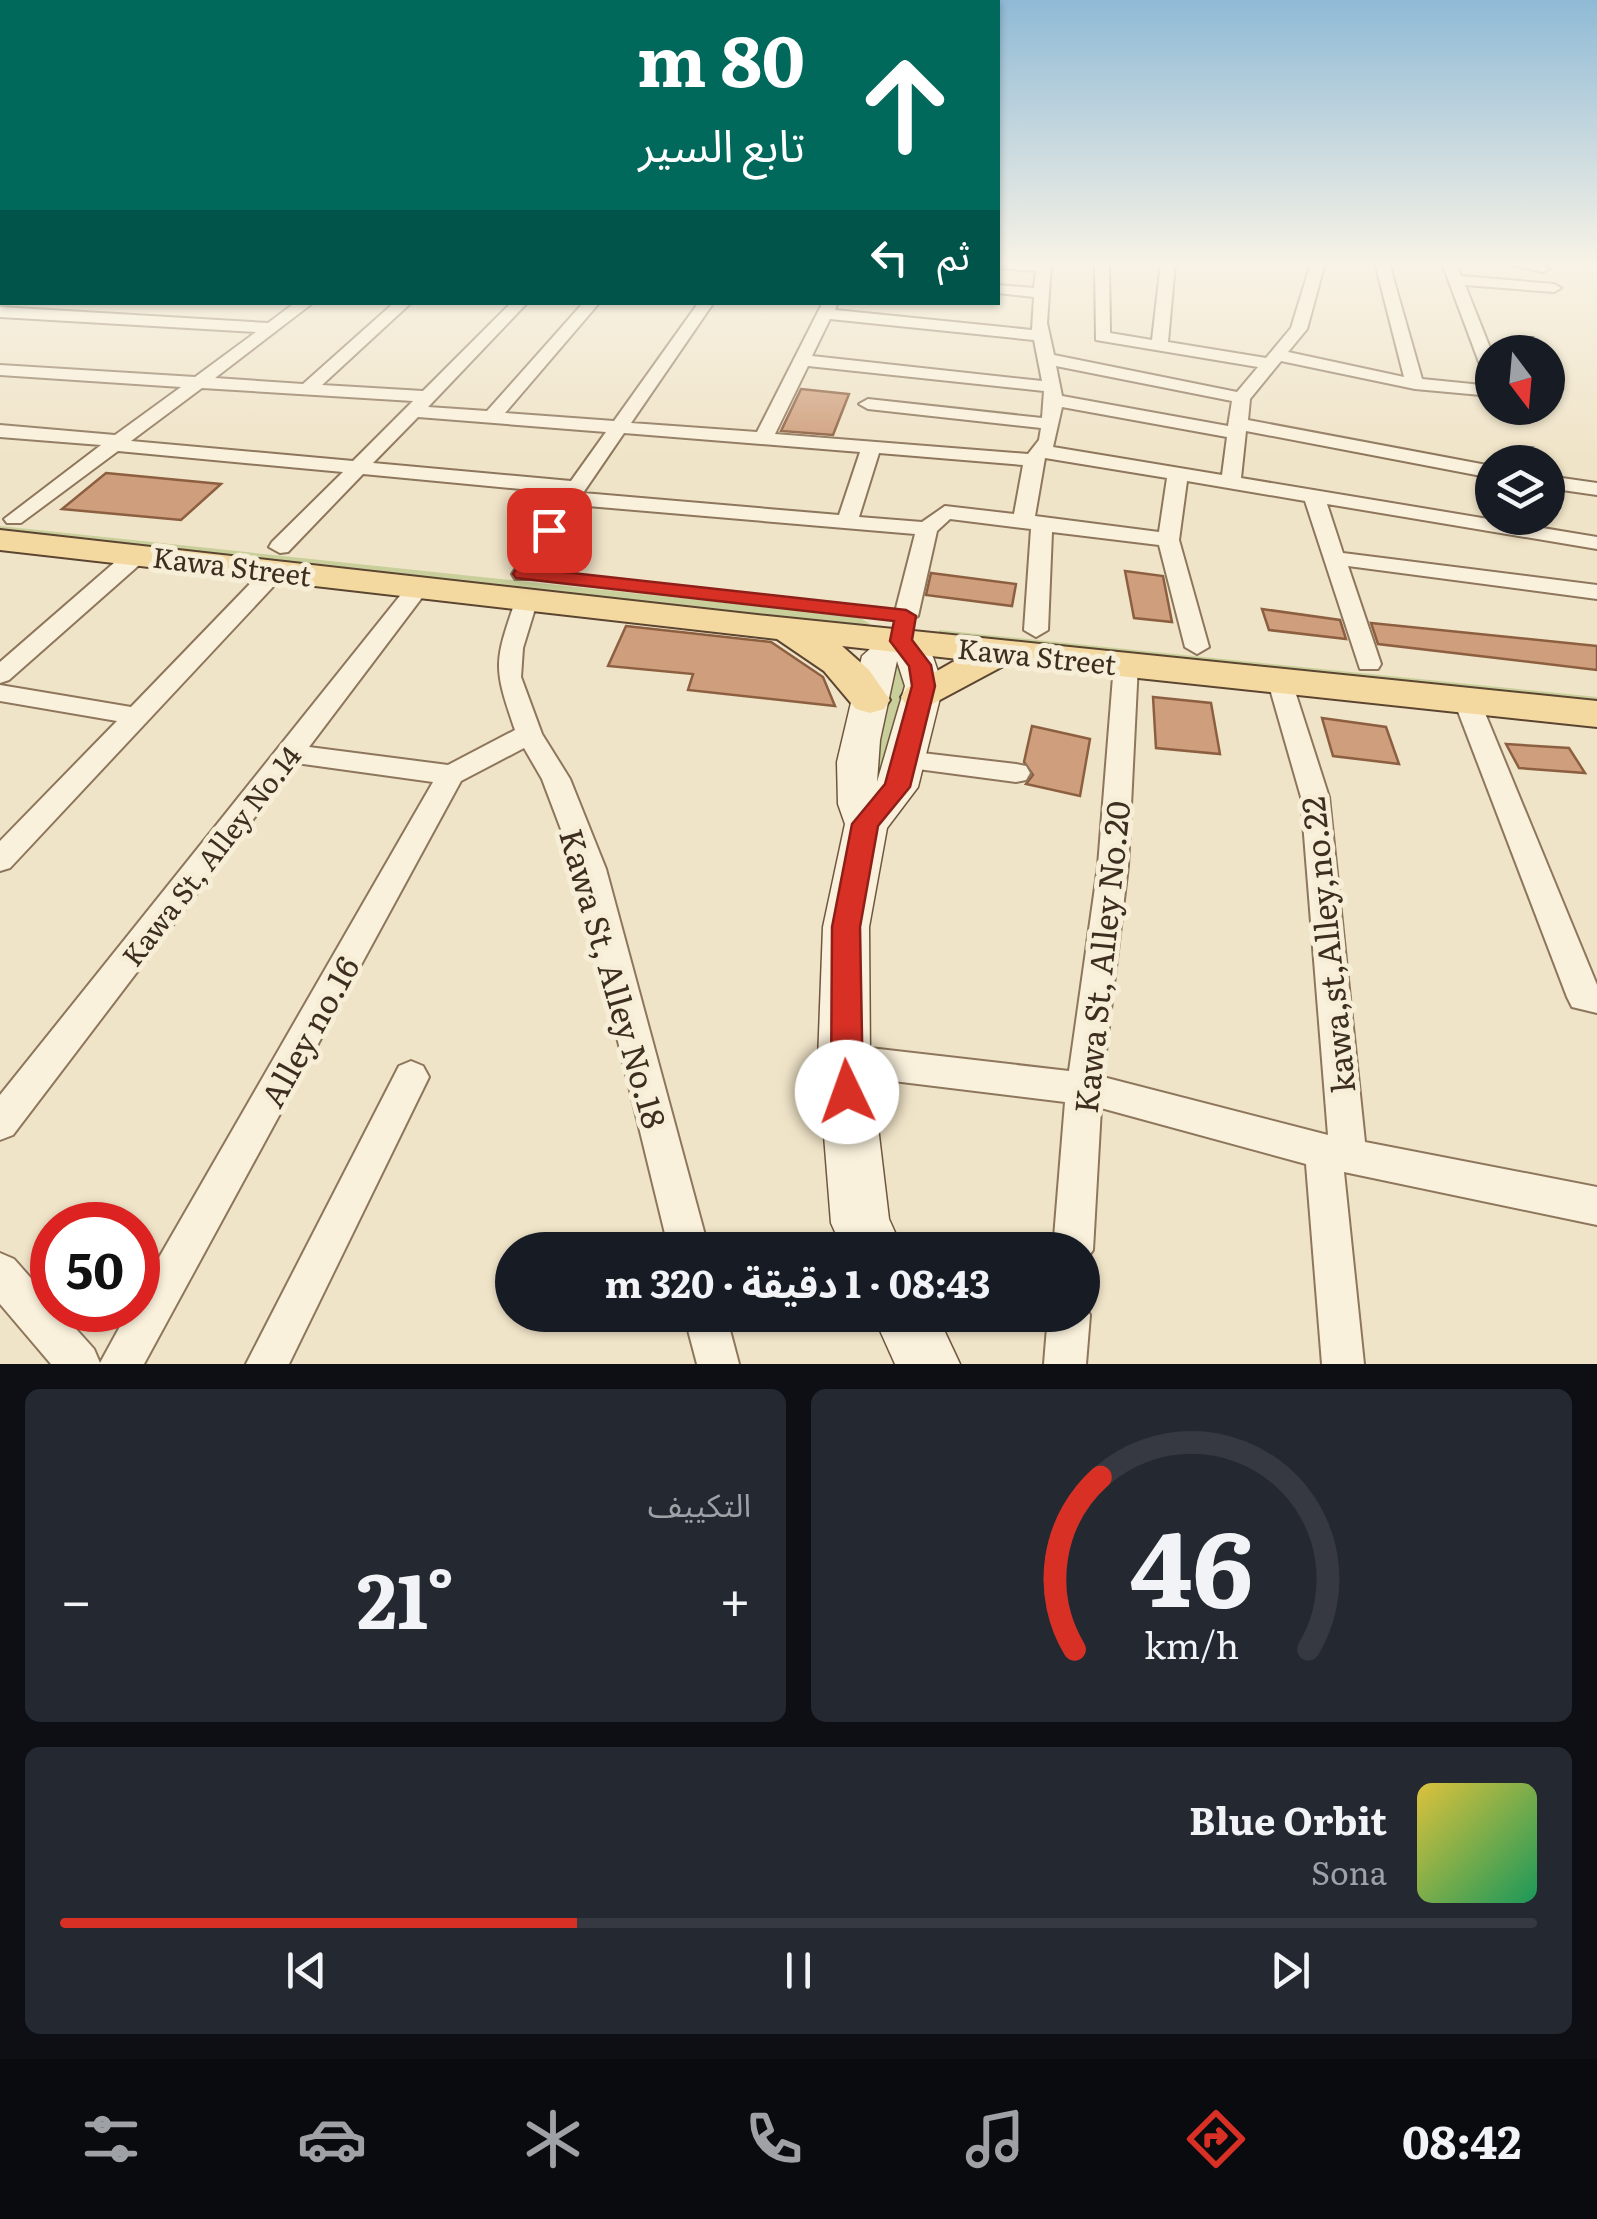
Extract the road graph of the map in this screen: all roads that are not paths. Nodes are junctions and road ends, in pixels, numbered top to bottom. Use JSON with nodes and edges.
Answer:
{"nodes":[{"id":1,"x":249,"y":327,"type":"edge"},
{"id":2,"x":377,"y":327,"type":"edge"},
{"id":3,"x":497,"y":327,"type":"edge"},
{"id":4,"x":571,"y":327,"type":"edge"},
{"id":5,"x":690,"y":327,"type":"edge"},
{"id":6,"x":819,"y":327,"type":"edge"},
{"id":7,"x":971,"y":327,"type":"edge"},
{"id":8,"x":1041,"y":327,"type":"edge"},
{"id":9,"x":1102,"y":327,"type":"edge"},
{"id":10,"x":1160,"y":327,"type":"edge"},
{"id":11,"x":1299,"y":327,"type":"edge"},
{"id":12,"x":1399,"y":327,"type":"edge"},
{"id":13,"x":272,"y":328,"type":"joint"},
{"id":14,"x":1042,"y":336,"type":"junction"},
{"id":15,"x":1158,"y":346,"type":"junction"},
{"id":16,"x":1046,"y":359,"type":"junction"},
{"id":17,"x":1272,"y":359,"type":"junction"},
{"id":18,"x":802,"y":360,"type":"junction"},
{"id":19,"x":878,"y":368,"type":"junction"},
{"id":20,"x":0,"y":370,"type":"edge"},
{"id":21,"x":1415,"y":384,"type":"junction"},
{"id":22,"x":192,"y":385,"type":"junction"},
{"id":23,"x":306,"y":390,"type":"junction"},
{"id":24,"x":1475,"y":390,"type":"edge"},
{"id":25,"x":1053,"y":394,"type":"junction"},
{"id":26,"x":1242,"y":398,"type":"junction"},
{"id":27,"x":422,"y":404,"type":"junction"},
{"id":28,"x":490,"y":420,"type":"junction"},
{"id":29,"x":1051,"y":424,"type":"junction"},
{"id":30,"x":859,"y":425,"type":"junction"},
{"id":31,"x":1240,"y":429,"type":"junction"},
{"id":32,"x":620,"y":430,"type":"junction"},
{"id":33,"x":0,"y":431,"type":"edge"},
{"id":34,"x":763,"y":440,"type":"junction"},
{"id":35,"x":116,"y":443,"type":"junction"},
{"id":36,"x":871,"y":448,"type":"junction"},
{"id":37,"x":1036,"y":455,"type":"junction"},
{"id":38,"x":357,"y":465,"type":"junction"},
{"id":39,"x":1475,"y":469,"type":"edge"},
{"id":40,"x":1178,"y":473,"type":"junction"},
{"id":41,"x":1231,"y":481,"type":"junction"},
{"id":42,"x":1565,"y":485,"type":"edge"},
{"id":43,"x":1597,"y":490,"type":"edge"},
{"id":44,"x":572,"y":493,"type":"junction"},
{"id":45,"x":1313,"y":494,"type":"junction"},
{"id":46,"x":1033,"y":520,"type":"junction"},
{"id":47,"x":847,"y":522,"type":"junction"},
{"id":48,"x":927,"y":529,"type":"junction"},
{"id":49,"x":4,"y":532,"type":"edge"},
{"id":50,"x":1168,"y":540,"type":"junction"},
{"id":51,"x":1597,"y":543,"type":"edge"},
{"id":52,"x":138,"y":554,"type":"junction"},
{"id":53,"x":1334,"y":558,"type":"junction"},
{"id":54,"x":278,"y":559,"type":"junction"},
{"id":55,"x":525,"y":586,"type":"junction"},
{"id":56,"x":420,"y":587,"type":"junction"},
{"id":57,"x":1597,"y":592,"type":"edge"},
{"id":58,"x":767,"y":628,"type":"junction"},
{"id":59,"x":903,"y":629,"type":"junction"},
{"id":60,"x":1036,"y":630,"type":"junction"},
{"id":61,"x":1198,"y":647,"type":"junction"},
{"id":62,"x":1002,"y":651,"type":"junction"},
{"id":63,"x":1126,"y":664,"type":"junction"},
{"id":64,"x":1369,"y":664,"type":"junction"},
{"id":65,"x":0,"y":675,"type":"edge"},
{"id":66,"x":1280,"y":682,"type":"junction"},
{"id":67,"x":1597,"y":687,"type":"edge"},
{"id":68,"x":0,"y":693,"type":"edge"},
{"id":69,"x":921,"y":697,"type":"junction"},
{"id":70,"x":870,"y":700,"type":"junction"},
{"id":71,"x":1467,"y":701,"type":"junction"},
{"id":72,"x":1597,"y":714,"type":"edge"},
{"id":73,"x":137,"y":716,"type":"junction"},
{"id":74,"x":529,"y":734,"type":"junction"},
{"id":75,"x":290,"y":753,"type":"junction"},
{"id":76,"x":905,"y":760,"type":"junction"},
{"id":77,"x":1016,"y":773,"type":"dead end"},
{"id":78,"x":451,"y":774,"type":"junction"},
{"id":79,"x":866,"y":824,"type":"junction"},
{"id":80,"x":0,"y":860,"type":"edge"},
{"id":81,"x":1590,"y":998,"type":"edge"},
{"id":82,"x":844,"y":1060,"type":"junction"},
{"id":83,"x":412,"y":1076,"type":"dead end"},
{"id":84,"x":1084,"y":1088,"type":"junction"},
{"id":85,"x":0,"y":1123,"type":"edge"},
{"id":86,"x":1335,"y":1152,"type":"junction"},
{"id":87,"x":1597,"y":1207,"type":"edge"},
{"id":88,"x":683,"y":1232,"type":"edge"},
{"id":89,"x":864,"y":1232,"type":"edge"},
{"id":90,"x":1074,"y":1232,"type":"edge"},
{"id":91,"x":0,"y":1273,"type":"edge"},
{"id":92,"x":710,"y":1332,"type":"edge"},
{"id":93,"x":912,"y":1332,"type":"edge"},
{"id":94,"x":1068,"y":1332,"type":"edge"},
{"id":95,"x":79,"y":1364,"type":"edge"},
{"id":96,"x":121,"y":1364,"type":"edge"},
{"id":97,"x":267,"y":1364,"type":"edge"},
{"id":98,"x":718,"y":1364,"type":"edge"},
{"id":99,"x":928,"y":1364,"type":"edge"},
{"id":100,"x":1066,"y":1364,"type":"edge"},
{"id":101,"x":1343,"y":1364,"type":"edge"}],
"edges":[{"from":1,"to":13,"type":"street"},
{"from":2,"to":23,"type":"street"},
{"from":3,"to":27,"type":"street"},
{"from":4,"to":28,"type":"street"},
{"from":5,"to":32,"type":"street","name":"Kawa St, Alley No.18"},
{"from":6,"to":18,"type":"street"},
{"from":7,"to":14,"type":"street"},
{"from":8,"to":14,"type":"street"},
{"from":9,"to":15,"type":"street"},
{"from":10,"to":15,"type":"street"},
{"from":11,"to":17,"type":"street"},
{"from":12,"to":21,"type":"street"},
{"from":13,"to":22,"type":"street"},
{"from":14,"to":16,"type":"street"},
{"from":15,"to":17,"type":"street"},
{"from":16,"to":25,"type":"street"},
{"from":16,"to":26,"type":"street"},
{"from":17,"to":21,"type":"street"},
{"from":17,"to":26,"type":"street"},
{"from":18,"to":19,"type":"street"},
{"from":18,"to":34,"type":"street"},
{"from":19,"to":25,"type":"street"},
{"from":19,"to":30,"type":"street"},
{"from":20,"to":22,"type":"street"},
{"from":21,"to":24,"type":"street"},
{"from":22,"to":23,"type":"street"},
{"from":22,"to":35,"type":"street"},
{"from":23,"to":27,"type":"street"},
{"from":25,"to":29,"type":"street"},
{"from":25,"to":31,"type":"street"},
{"from":26,"to":31,"type":"street"},
{"from":27,"to":28,"type":"street"},
{"from":27,"to":38,"type":"street"},
{"from":28,"to":32,"type":"street"},
{"from":29,"to":30,"type":"street"},
{"from":29,"to":37,"type":"street"},
{"from":30,"to":34,"type":"street"},
{"from":30,"to":36,"type":"street"},
{"from":31,"to":39,"type":"street"},
{"from":31,"to":41,"type":"street"},
{"from":32,"to":34,"type":"street"},
{"from":32,"to":44,"type":"street","name":"Kawa St, Alley No.18"},
{"from":33,"to":35,"type":"street"},
{"from":35,"to":38,"type":"street"},
{"from":35,"to":49,"type":"street"},
{"from":36,"to":37,"type":"street"},
{"from":36,"to":47,"type":"street"},
{"from":37,"to":40,"type":"street"},
{"from":37,"to":46,"type":"street"},
{"from":38,"to":44,"type":"street"},
{"from":38,"to":54,"type":"street"},
{"from":40,"to":41,"type":"street"},
{"from":40,"to":50,"type":"street"},
{"from":41,"to":45,"type":"street"},
{"from":42,"to":43,"type":"street"},
{"from":44,"to":47,"type":"street"},
{"from":44,"to":55,"type":"street","name":"Kawa St, Alley No.18"},
{"from":45,"to":51,"type":"street"},
{"from":45,"to":53,"type":"street"},
{"from":46,"to":48,"type":"street"},
{"from":46,"to":50,"type":"street"},
{"from":46,"to":60,"type":"street"},
{"from":47,"to":48,"type":"street"},
{"from":48,"to":59,"type":"street"},
{"from":49,"to":52,"type":"main road","name":"Kawa Street"},
{"from":49,"to":54,"type":"main road","name":"Kawa Street"},
{"from":50,"to":61,"type":"street"},
{"from":52,"to":54,"type":"main road","name":"Kawa Street"},
{"from":52,"to":65,"type":"street"},
{"from":53,"to":57,"type":"street"},
{"from":53,"to":64,"type":"street"},
{"from":54,"to":55,"type":"main road","name":"Kawa Street"},
{"from":54,"to":56,"type":"main road","name":"Kawa Street"},
{"from":54,"to":73,"type":"street"},
{"from":55,"to":56,"type":"main road","name":"Kawa Street"},
{"from":55,"to":58,"type":"main road","name":"Kawa Street"},
{"from":55,"to":59,"type":"main road","name":"Kawa Street"},
{"from":55,"to":74,"type":"street","name":"Kawa St, Alley No.18"},
{"from":56,"to":75,"type":"street","name":"Kawa St, Alley No.14"},
{"from":58,"to":59,"type":"main road","name":"Kawa Street"},
{"from":58,"to":70,"type":"main road"},
{"from":59,"to":60,"type":"main road","name":"Kawa Street"},
{"from":59,"to":62,"type":"main road","name":"Kawa Street"},
{"from":59,"to":69,"type":"main road"},
{"from":59,"to":70,"type":"main road"},
{"from":60,"to":61,"type":"main road","name":"Kawa Street"},
{"from":61,"to":64,"type":"main road","name":"Kawa Street"},
{"from":62,"to":63,"type":"main road","name":"Kawa Street"},
{"from":62,"to":69,"type":"main road"},
{"from":63,"to":66,"type":"main road","name":"Kawa Street"},
{"from":63,"to":84,"type":"street","name":"Kawa St, Alley No.20"},
{"from":64,"to":67,"type":"main road","name":"Kawa Street"},
{"from":66,"to":71,"type":"main road","name":"Kawa Street"},
{"from":66,"to":86,"type":"street","name":"kawa,st,Alley,no.22"},
{"from":68,"to":73,"type":"street"},
{"from":69,"to":76,"type":"main road"},
{"from":70,"to":79,"type":"main road"},
{"from":71,"to":72,"type":"main road","name":"Kawa Street"},
{"from":71,"to":81,"type":"street"},
{"from":73,"to":80,"type":"street"},
{"from":74,"to":78,"type":"street"},
{"from":74,"to":88,"type":"street","name":"Kawa St, Alley No.18"},
{"from":75,"to":78,"type":"street"},
{"from":75,"to":85,"type":"street","name":"Kawa St, Alley No.14"},
{"from":76,"to":77,"type":"street"},
{"from":76,"to":79,"type":"main road"},
{"from":78,"to":96,"type":"street","name":"Alley no.16"},
{"from":79,"to":82,"type":"main road"},
{"from":82,"to":84,"type":"street"},
{"from":82,"to":89,"type":"main road"},
{"from":83,"to":97,"type":"street"},
{"from":84,"to":86,"type":"street"},
{"from":84,"to":90,"type":"street","name":"Kawa St, Alley No.20"},
{"from":86,"to":87,"type":"street"},
{"from":86,"to":101,"type":"street","name":"kawa,st,Alley,no.22"},
{"from":91,"to":95,"type":"street"},
{"from":92,"to":98,"type":"street"},
{"from":93,"to":99,"type":"main road"},
{"from":94,"to":100,"type":"street"}]}
